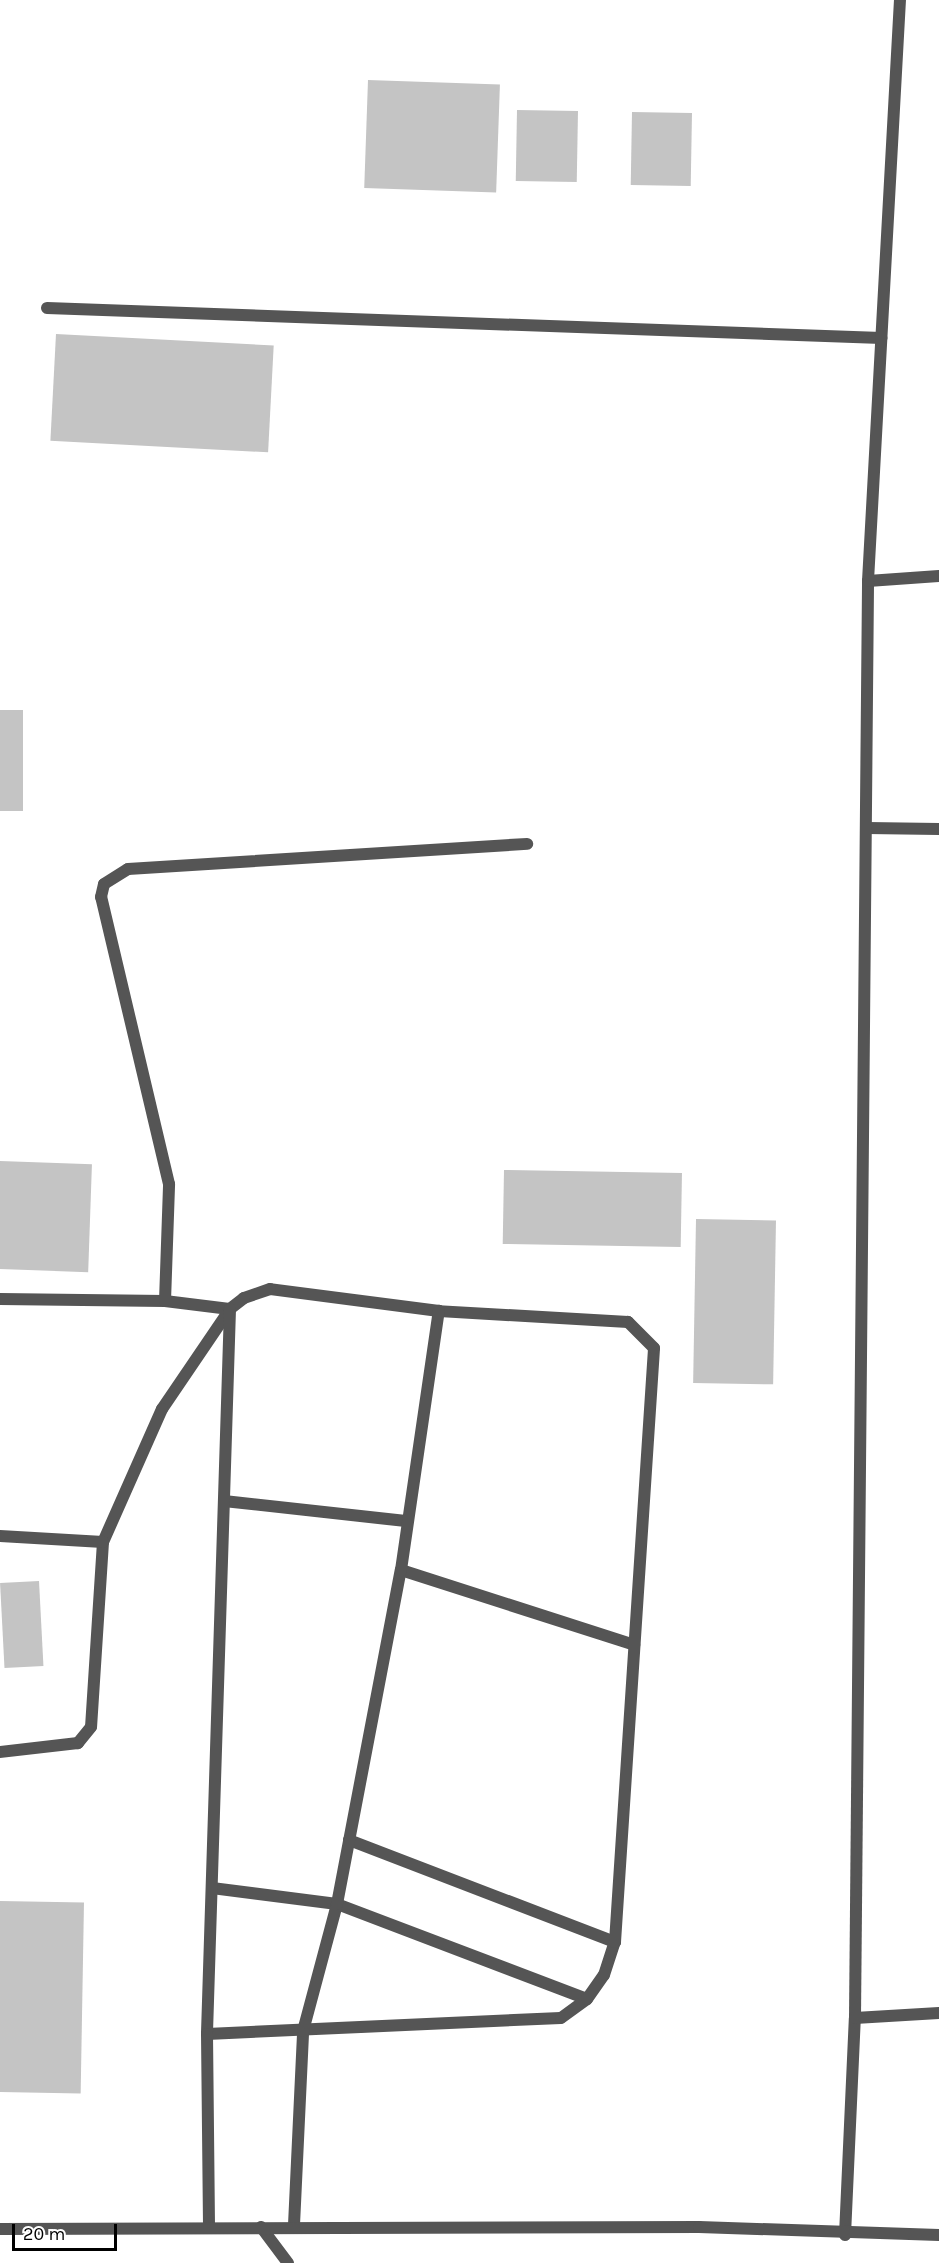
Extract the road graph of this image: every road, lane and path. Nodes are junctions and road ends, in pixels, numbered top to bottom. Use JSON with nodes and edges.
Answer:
{"nodes":[{"id":1,"x":900,"y":0,"type":"edge"},
{"id":2,"x":47,"y":308,"type":"dead end"},
{"id":3,"x":881,"y":338,"type":"junction"},
{"id":4,"x":939,"y":576,"type":"edge"},
{"id":5,"x":868,"y":581,"type":"junction"},
{"id":6,"x":867,"y":828,"type":"junction"},
{"id":7,"x":939,"y":829,"type":"edge"},
{"id":8,"x":527,"y":844,"type":"dead end"},
{"id":9,"x":0,"y":1299,"type":"edge"},
{"id":10,"x":165,"y":1301,"type":"junction"},
{"id":11,"x":230,"y":1309,"type":"junction"},
{"id":12,"x":439,"y":1311,"type":"junction"},
{"id":13,"x":224,"y":1501,"type":"junction"},
{"id":14,"x":406,"y":1521,"type":"junction"},
{"id":15,"x":0,"y":1536,"type":"edge"},
{"id":16,"x":103,"y":1542,"type":"junction"},
{"id":17,"x":401,"y":1570,"type":"junction"},
{"id":18,"x":634,"y":1645,"type":"junction"},
{"id":19,"x":0,"y":1752,"type":"edge"},
{"id":20,"x":349,"y":1840,"type":"junction"},
{"id":21,"x":212,"y":1888,"type":"junction"},
{"id":22,"x":337,"y":1904,"type":"junction"},
{"id":23,"x":615,"y":1942,"type":"junction"},
{"id":24,"x":587,"y":1999,"type":"junction"},
{"id":25,"x":939,"y":2013,"type":"edge"},
{"id":26,"x":855,"y":2018,"type":"junction"},
{"id":27,"x":303,"y":2031,"type":"junction"},
{"id":28,"x":207,"y":2034,"type":"junction"},
{"id":29,"x":294,"y":2225,"type":"junction"},
{"id":30,"x":209,"y":2227,"type":"junction"},
{"id":31,"x":261,"y":2227,"type":"junction"},
{"id":32,"x":0,"y":2229,"type":"edge"},
{"id":33,"x":845,"y":2235,"type":"junction"},
{"id":34,"x":939,"y":2235,"type":"edge"},
{"id":35,"x":288,"y":2263,"type":"edge"}],
"edges":[{"from":1,"to":3,"type":"street"},
{"from":2,"to":3,"type":"street"},
{"from":3,"to":5,"type":"street"},
{"from":4,"to":5,"type":"street"},
{"from":5,"to":6,"type":"street"},
{"from":6,"to":7,"type":"street"},
{"from":6,"to":26,"type":"street"},
{"from":8,"to":10,"type":"street"},
{"from":9,"to":10,"type":"street"},
{"from":10,"to":11,"type":"street"},
{"from":11,"to":12,"type":"street"},
{"from":11,"to":13,"type":"street"},
{"from":11,"to":16,"type":"street"},
{"from":12,"to":14,"type":"street"},
{"from":12,"to":18,"type":"street"},
{"from":13,"to":14,"type":"street"},
{"from":13,"to":21,"type":"street"},
{"from":14,"to":17,"type":"street"},
{"from":15,"to":16,"type":"street"},
{"from":16,"to":19,"type":"street"},
{"from":17,"to":18,"type":"street"},
{"from":17,"to":20,"type":"street"},
{"from":18,"to":23,"type":"street"},
{"from":20,"to":22,"type":"street"},
{"from":20,"to":23,"type":"street"},
{"from":21,"to":22,"type":"street"},
{"from":21,"to":28,"type":"street"},
{"from":22,"to":24,"type":"street"},
{"from":22,"to":27,"type":"street"},
{"from":23,"to":24,"type":"street"},
{"from":24,"to":27,"type":"street"},
{"from":25,"to":26,"type":"street"},
{"from":26,"to":33,"type":"street"},
{"from":27,"to":28,"type":"street"},
{"from":27,"to":29,"type":"street"},
{"from":28,"to":30,"type":"street"},
{"from":29,"to":31,"type":"street"},
{"from":29,"to":33,"type":"street"},
{"from":30,"to":31,"type":"street"},
{"from":30,"to":32,"type":"street"},
{"from":31,"to":35,"type":"street"},
{"from":33,"to":34,"type":"street"}]}
